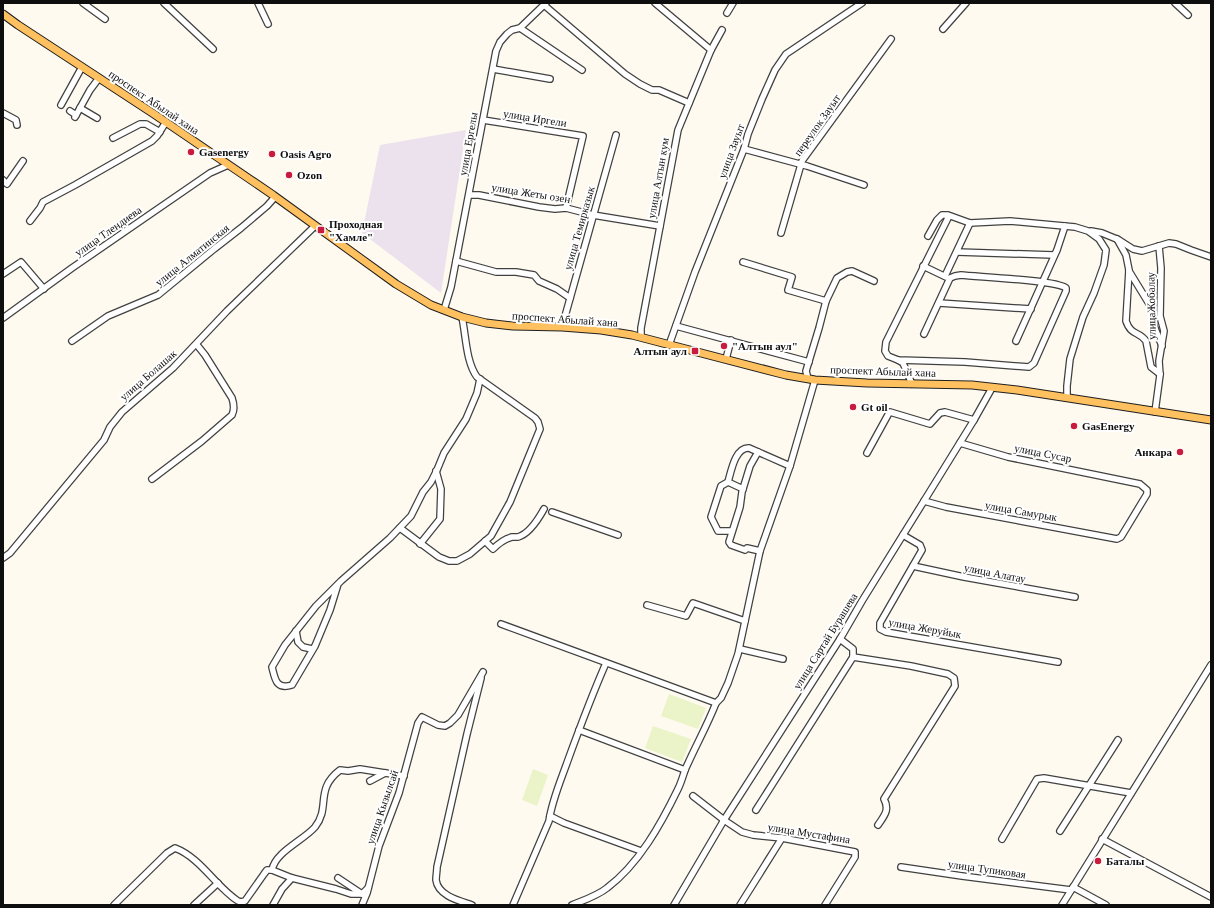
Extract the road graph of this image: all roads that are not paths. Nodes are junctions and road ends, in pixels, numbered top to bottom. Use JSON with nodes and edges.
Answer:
{"nodes":[{"id":1,"x":83,"y":3,"type":"edge"},
{"id":2,"x":164,"y":3,"type":"edge"},
{"id":3,"x":258,"y":3,"type":"edge"},
{"id":4,"x":655,"y":3,"type":"edge"},
{"id":5,"x":733,"y":3,"type":"edge"},
{"id":6,"x":966,"y":3,"type":"edge"},
{"id":7,"x":1175,"y":3,"type":"edge"},
{"id":8,"x":545,"y":4,"type":"edge"},
{"id":9,"x":859,"y":4,"type":"edge"},
{"id":10,"x":3,"y":14,"type":"edge"},
{"id":11,"x":727,"y":14,"type":"dead end"},
{"id":12,"x":1188,"y":15,"type":"dead end"},
{"id":13,"x":105,"y":18,"type":"dead end"},
{"id":14,"x":268,"y":24,"type":"dead end"},
{"id":15,"x":520,"y":28,"type":"junction"},
{"id":16,"x":943,"y":29,"type":"dead end"},
{"id":17,"x":722,"y":30,"type":"dead end"},
{"id":18,"x":891,"y":39,"type":"dead end"},
{"id":19,"x":213,"y":49,"type":"dead end"},
{"id":20,"x":711,"y":50,"type":"junction"},
{"id":21,"x":82,"y":67,"type":"junction"},
{"id":22,"x":493,"y":69,"type":"junction"},
{"id":23,"x":582,"y":70,"type":"dead end"},
{"id":24,"x":99,"y":78,"type":"junction"},
{"id":25,"x":550,"y":79,"type":"dead end"},
{"id":26,"x":689,"y":103,"type":"junction"},
{"id":27,"x":61,"y":105,"type":"dead end"},
{"id":28,"x":80,"y":108,"type":"junction"},
{"id":29,"x":70,"y":111,"type":"dead end"},
{"id":30,"x":3,"y":113,"type":"edge"},
{"id":31,"x":97,"y":118,"type":"dead end"},
{"id":32,"x":483,"y":120,"type":"junction"},
{"id":33,"x":166,"y":122,"type":"junction"},
{"id":34,"x":17,"y":125,"type":"dead end"},
{"id":35,"x":160,"y":132,"type":"junction"},
{"id":36,"x":616,"y":135,"type":"dead end"},
{"id":37,"x":113,"y":138,"type":"dead end"},
{"id":38,"x":744,"y":148,"type":"junction"},
{"id":39,"x":24,"y":161,"type":"dead end"},
{"id":40,"x":801,"y":164,"type":"junction"},
{"id":41,"x":228,"y":165,"type":"junction"},
{"id":42,"x":3,"y":180,"type":"edge"},
{"id":43,"x":864,"y":185,"type":"dead end"},
{"id":44,"x":469,"y":194,"type":"junction"},
{"id":45,"x":275,"y":197,"type":"junction"},
{"id":46,"x":566,"y":208,"type":"junction"},
{"id":47,"x":593,"y":215,"type":"junction"},
{"id":48,"x":949,"y":216,"type":"junction"},
{"id":49,"x":30,"y":221,"type":"dead end"},
{"id":50,"x":970,"y":223,"type":"junction"},
{"id":51,"x":315,"y":226,"type":"junction"},
{"id":52,"x":660,"y":226,"type":"junction"},
{"id":53,"x":1065,"y":226,"type":"junction"},
{"id":54,"x":1088,"y":231,"type":"junction"},
{"id":55,"x":781,"y":233,"type":"dead end"},
{"id":56,"x":928,"y":236,"type":"dead end"},
{"id":57,"x":1117,"y":240,"type":"junction"},
{"id":58,"x":1159,"y":246,"type":"junction"},
{"id":59,"x":956,"y":252,"type":"junction"},
{"id":60,"x":1054,"y":255,"type":"junction"},
{"id":61,"x":1211,"y":258,"type":"edge"},
{"id":62,"x":456,"y":261,"type":"junction"},
{"id":63,"x":743,"y":262,"type":"dead end"},
{"id":64,"x":923,"y":266,"type":"junction"},
{"id":65,"x":1129,"y":270,"type":"junction"},
{"id":66,"x":3,"y":274,"type":"edge"},
{"id":67,"x":948,"y":277,"type":"junction"},
{"id":68,"x":874,"y":281,"type":"dead end"},
{"id":69,"x":1042,"y":283,"type":"junction"},
{"id":70,"x":44,"y":288,"type":"junction"},
{"id":71,"x":1160,"y":294,"type":"junction"},
{"id":72,"x":570,"y":298,"type":"junction"},
{"id":73,"x":826,"y":301,"type":"junction"},
{"id":74,"x":939,"y":303,"type":"junction"},
{"id":75,"x":1031,"y":309,"type":"junction"},
{"id":76,"x":444,"y":310,"type":"junction"},
{"id":77,"x":1153,"y":313,"type":"junction"},
{"id":78,"x":462,"y":317,"type":"junction"},
{"id":79,"x":3,"y":318,"type":"edge"},
{"id":80,"x":676,"y":326,"type":"junction"},
{"id":81,"x":562,"y":327,"type":"junction"},
{"id":82,"x":924,"y":334,"type":"dead end"},
{"id":83,"x":641,"y":338,"type":"junction"},
{"id":84,"x":731,"y":340,"type":"junction"},
{"id":85,"x":72,"y":341,"type":"dead end"},
{"id":86,"x":1016,"y":341,"type":"dead end"},
{"id":87,"x":197,"y":345,"type":"junction"},
{"id":88,"x":669,"y":345,"type":"junction"},
{"id":89,"x":1162,"y":346,"type":"junction"},
{"id":90,"x":726,"y":359,"type":"junction"},
{"id":91,"x":898,"y":360,"type":"junction"},
{"id":92,"x":810,"y":362,"type":"junction"},
{"id":93,"x":1160,"y":374,"type":"junction"},
{"id":94,"x":480,"y":380,"type":"junction"},
{"id":95,"x":811,"y":380,"type":"junction"},
{"id":96,"x":912,"y":384,"type":"junction"},
{"id":97,"x":992,"y":388,"type":"junction"},
{"id":98,"x":1067,"y":398,"type":"junction"},
{"id":99,"x":1156,"y":412,"type":"junction"},
{"id":100,"x":974,"y":420,"type":"junction"},
{"id":101,"x":1211,"y":420,"type":"edge"},
{"id":102,"x":960,"y":443,"type":"junction"},
{"id":103,"x":758,"y":452,"type":"junction"},
{"id":104,"x":868,"y":453,"type":"dead end"},
{"id":105,"x":790,"y":466,"type":"junction"},
{"id":106,"x":436,"y":471,"type":"junction"},
{"id":107,"x":152,"y":479,"type":"dead end"},
{"id":108,"x":728,"y":482,"type":"junction"},
{"id":109,"x":743,"y":489,"type":"junction"},
{"id":110,"x":924,"y":501,"type":"junction"},
{"id":111,"x":544,"y":509,"type":"dead end"},
{"id":112,"x":552,"y":512,"type":"dead end"},
{"id":113,"x":400,"y":528,"type":"junction"},
{"id":114,"x":732,"y":532,"type":"junction"},
{"id":115,"x":618,"y":535,"type":"dead end"},
{"id":116,"x":903,"y":535,"type":"junction"},
{"id":117,"x":1115,"y":539,"type":"joint"},
{"id":118,"x":485,"y":541,"type":"junction"},
{"id":119,"x":420,"y":544,"type":"junction"},
{"id":120,"x":760,"y":551,"type":"junction"},
{"id":121,"x":3,"y":558,"type":"edge"},
{"id":122,"x":913,"y":566,"type":"junction"},
{"id":123,"x":338,"y":584,"type":"junction"},
{"id":124,"x":1074,"y":597,"type":"dead end"},
{"id":125,"x":647,"y":605,"type":"dead end"},
{"id":126,"x":745,"y":621,"type":"junction"},
{"id":127,"x":501,"y":624,"type":"dead end"},
{"id":128,"x":296,"y":631,"type":"junction"},
{"id":129,"x":840,"y":639,"type":"junction"},
{"id":130,"x":312,"y":649,"type":"junction"},
{"id":131,"x":740,"y":649,"type":"junction"},
{"id":132,"x":853,"y":658,"type":"junction"},
{"id":133,"x":783,"y":659,"type":"dead end"},
{"id":134,"x":1058,"y":662,"type":"dead end"},
{"id":135,"x":606,"y":663,"type":"junction"},
{"id":136,"x":1211,"y":665,"type":"edge"},
{"id":137,"x":716,"y":703,"type":"junction"},
{"id":138,"x":579,"y":730,"type":"junction"},
{"id":139,"x":1118,"y":740,"type":"dead end"},
{"id":140,"x":685,"y":770,"type":"junction"},
{"id":141,"x":385,"y":773,"type":"junction"},
{"id":142,"x":404,"y":776,"type":"junction"},
{"id":143,"x":370,"y":780,"type":"dead end"},
{"id":144,"x":1089,"y":785,"type":"junction"},
{"id":145,"x":1130,"y":793,"type":"junction"},
{"id":146,"x":693,"y":796,"type":"dead end"},
{"id":147,"x":756,"y":810,"type":"dead end"},
{"id":148,"x":550,"y":816,"type":"junction"},
{"id":149,"x":724,"y":820,"type":"junction"},
{"id":150,"x":878,"y":825,"type":"dead end"},
{"id":151,"x":1060,"y":831,"type":"dead end"},
{"id":152,"x":782,"y":838,"type":"junction"},
{"id":153,"x":1002,"y":838,"type":"dead end"},
{"id":154,"x":1102,"y":839,"type":"junction"},
{"id":155,"x":641,"y":851,"type":"junction"},
{"id":156,"x":901,"y":867,"type":"dead end"},
{"id":157,"x":272,"y":870,"type":"junction"},
{"id":158,"x":292,"y":878,"type":"junction"},
{"id":159,"x":338,"y":878,"type":"dead end"},
{"id":160,"x":218,"y":882,"type":"junction"},
{"id":161,"x":368,"y":888,"type":"junction"},
{"id":162,"x":1072,"y":888,"type":"junction"},
{"id":163,"x":362,"y":894,"type":"junction"},
{"id":164,"x":1211,"y":897,"type":"edge"},
{"id":165,"x":234,"y":898,"type":"junction"},
{"id":166,"x":114,"y":905,"type":"edge"},
{"id":167,"x":194,"y":905,"type":"edge"},
{"id":168,"x":231,"y":905,"type":"edge"},
{"id":169,"x":273,"y":905,"type":"edge"},
{"id":170,"x":362,"y":905,"type":"edge"},
{"id":171,"x":472,"y":905,"type":"edge"},
{"id":172,"x":513,"y":905,"type":"edge"},
{"id":173,"x":572,"y":905,"type":"edge"},
{"id":174,"x":674,"y":905,"type":"edge"},
{"id":175,"x":740,"y":905,"type":"edge"},
{"id":176,"x":825,"y":905,"type":"edge"},
{"id":177,"x":1062,"y":905,"type":"edge"},
{"id":178,"x":1106,"y":905,"type":"edge"}],
"edges":[{"from":1,"to":13,"type":"street"},
{"from":2,"to":19,"type":"street"},
{"from":3,"to":14,"type":"street"},
{"from":4,"to":20,"type":"street"},
{"from":5,"to":11,"type":"street"},
{"from":6,"to":16,"type":"street"},
{"from":7,"to":12,"type":"street"},
{"from":8,"to":15,"type":"street","name":"улица Ергелы"},
{"from":8,"to":26,"type":"street"},
{"from":9,"to":38,"type":"street","name":"улица Зауыт"},
{"from":10,"to":21,"type":"main road","name":"проспект Абылай хана"},
{"from":15,"to":22,"type":"street","name":"улица Ергелы"},
{"from":15,"to":23,"type":"street"},
{"from":17,"to":20,"type":"street","name":"улица Алтын кум"},
{"from":18,"to":40,"type":"street","name":"переулок Зауыт"},
{"from":20,"to":26,"type":"street","name":"улица Алтын кум"},
{"from":21,"to":24,"type":"main road","name":"проспект Абылай хана"},
{"from":21,"to":27,"type":"street"},
{"from":22,"to":25,"type":"street"},
{"from":22,"to":32,"type":"street","name":"улица Ергелы"},
{"from":24,"to":28,"type":"street"},
{"from":24,"to":33,"type":"main road","name":"проспект Абылай хана"},
{"from":26,"to":52,"type":"street","name":"улица Алтын кум"},
{"from":28,"to":29,"type":"street"},
{"from":28,"to":31,"type":"street"},
{"from":30,"to":34,"type":"street"},
{"from":32,"to":44,"type":"street","name":"улица Ергелы"},
{"from":32,"to":46,"type":"street","name":"улица Иргели"},
{"from":33,"to":35,"type":"street"},
{"from":33,"to":41,"type":"main road","name":"проспект Абылай хана"},
{"from":35,"to":37,"type":"street"},
{"from":35,"to":49,"type":"street"},
{"from":36,"to":47,"type":"street","name":"улица Темирказык"},
{"from":38,"to":40,"type":"street"},
{"from":38,"to":80,"type":"street","name":"улица Зауыт"},
{"from":39,"to":42,"type":"street"},
{"from":40,"to":43,"type":"street"},
{"from":40,"to":55,"type":"street","name":"переулок Зауыт"},
{"from":41,"to":45,"type":"main road","name":"проспект Абылай хана"},
{"from":41,"to":70,"type":"street","name":"улица Тлендиева"},
{"from":44,"to":46,"type":"street","name":"улица Жеты озен"},
{"from":44,"to":62,"type":"street","name":"улица Ергелы"},
{"from":45,"to":51,"type":"main road","name":"проспект Абылай хана"},
{"from":45,"to":85,"type":"street","name":"улица Алматинская"},
{"from":46,"to":47,"type":"street","name":"улица Жеты озен"},
{"from":47,"to":52,"type":"street","name":"улица Жеты озен"},
{"from":47,"to":72,"type":"street","name":"улица Темирказык"},
{"from":48,"to":50,"type":"street"},
{"from":48,"to":56,"type":"street"},
{"from":48,"to":64,"type":"street"},
{"from":50,"to":53,"type":"street"},
{"from":50,"to":59,"type":"street"},
{"from":51,"to":76,"type":"main road","name":"проспект Абылай хана"},
{"from":51,"to":87,"type":"street","name":"улица Болашак"},
{"from":52,"to":83,"type":"street","name":"улица Алтын кум"},
{"from":53,"to":54,"type":"street"},
{"from":53,"to":60,"type":"street"},
{"from":54,"to":57,"type":"street"},
{"from":54,"to":98,"type":"street"},
{"from":57,"to":58,"type":"street"},
{"from":57,"to":65,"type":"street"},
{"from":58,"to":61,"type":"street"},
{"from":58,"to":71,"type":"street","name":"улицаЖобалау"},
{"from":59,"to":60,"type":"street"},
{"from":59,"to":67,"type":"street"},
{"from":60,"to":69,"type":"street"},
{"from":62,"to":72,"type":"street"},
{"from":62,"to":76,"type":"street","name":"улица Ергелы"},
{"from":63,"to":73,"type":"street"},
{"from":64,"to":67,"type":"street"},
{"from":64,"to":91,"type":"street"},
{"from":65,"to":77,"type":"street"},
{"from":65,"to":93,"type":"street"},
{"from":66,"to":70,"type":"street"},
{"from":67,"to":69,"type":"street"},
{"from":67,"to":74,"type":"street"},
{"from":68,"to":73,"type":"street"},
{"from":69,"to":75,"type":"street"},
{"from":69,"to":91,"type":"street"},
{"from":70,"to":79,"type":"street","name":"улица Тлендиева"},
{"from":71,"to":77,"type":"street"},
{"from":71,"to":89,"type":"street","name":"улицаЖобалау"},
{"from":72,"to":81,"type":"street","name":"улица Темирказык"},
{"from":73,"to":92,"type":"street"},
{"from":74,"to":75,"type":"street"},
{"from":74,"to":82,"type":"street"},
{"from":75,"to":86,"type":"street"},
{"from":76,"to":78,"type":"main road","name":"проспект Абылай хана"},
{"from":77,"to":89,"type":"street"},
{"from":78,"to":81,"type":"main road","name":"проспект Абылай хана"},
{"from":78,"to":94,"type":"street"},
{"from":80,"to":84,"type":"street"},
{"from":80,"to":88,"type":"street","name":"улица Зауыт"},
{"from":81,"to":83,"type":"main road","name":"проспект Абылай хана"},
{"from":83,"to":88,"type":"main road","name":"проспект Абылай хана"},
{"from":84,"to":90,"type":"street"},
{"from":84,"to":92,"type":"street"},
{"from":87,"to":107,"type":"street"},
{"from":87,"to":121,"type":"street","name":"улица Болашак"},
{"from":88,"to":90,"type":"main road","name":"проспект Абылай хана"},
{"from":89,"to":93,"type":"street","name":"улицаЖобалау"},
{"from":90,"to":95,"type":"main road","name":"проспект Абылай хана"},
{"from":91,"to":96,"type":"street"},
{"from":92,"to":95,"type":"street"},
{"from":93,"to":99,"type":"street","name":"улицаЖобалау"},
{"from":94,"to":106,"type":"street"},
{"from":94,"to":118,"type":"street"},
{"from":95,"to":96,"type":"main road","name":"проспект Абылай хана"},
{"from":95,"to":105,"type":"street"},
{"from":96,"to":97,"type":"main road","name":"проспект Абылай хана"},
{"from":97,"to":98,"type":"main road","name":"проспект Абылай хана"},
{"from":97,"to":100,"type":"street","name":"улица Сартай Бурашева"},
{"from":98,"to":99,"type":"main road","name":"проспект Абылай хана"},
{"from":99,"to":101,"type":"main road","name":"проспект Абылай хана"},
{"from":100,"to":102,"type":"street","name":"улица Сартай Бурашева"},
{"from":100,"to":104,"type":"street"},
{"from":102,"to":110,"type":"street","name":"улица Сартай Бурашева"},
{"from":102,"to":117,"type":"street","name":"улица Сусар"},
{"from":103,"to":105,"type":"street"},
{"from":103,"to":108,"type":"street"},
{"from":103,"to":109,"type":"street"},
{"from":105,"to":120,"type":"street"},
{"from":106,"to":113,"type":"street"},
{"from":106,"to":119,"type":"street"},
{"from":108,"to":109,"type":"street"},
{"from":108,"to":114,"type":"street"},
{"from":109,"to":114,"type":"street"},
{"from":110,"to":116,"type":"street","name":"улица Сартай Бурашева"},
{"from":110,"to":117,"type":"street","name":"улица Самурык"},
{"from":111,"to":118,"type":"street"},
{"from":112,"to":115,"type":"street"},
{"from":113,"to":119,"type":"street"},
{"from":113,"to":123,"type":"street"},
{"from":114,"to":120,"type":"street"},
{"from":116,"to":122,"type":"street","name":"улица Жеруйык"},
{"from":116,"to":129,"type":"street","name":"улица Сартай Бурашева"},
{"from":118,"to":119,"type":"street"},
{"from":120,"to":126,"type":"street"},
{"from":122,"to":124,"type":"street","name":"улица Алатау"},
{"from":122,"to":134,"type":"street","name":"улица Жеруйык"},
{"from":123,"to":128,"type":"street"},
{"from":123,"to":130,"type":"street"},
{"from":125,"to":126,"type":"street"},
{"from":126,"to":131,"type":"street"},
{"from":127,"to":135,"type":"street"},
{"from":128,"to":130,"type":"street"},
{"from":128,"to":130,"type":"street"},
{"from":129,"to":132,"type":"street"},
{"from":129,"to":149,"type":"street","name":"улица Сартай Бурашева"},
{"from":131,"to":133,"type":"street"},
{"from":131,"to":137,"type":"street"},
{"from":132,"to":147,"type":"street"},
{"from":132,"to":150,"type":"street"},
{"from":135,"to":137,"type":"street"},
{"from":135,"to":138,"type":"street"},
{"from":136,"to":145,"type":"street"},
{"from":137,"to":140,"type":"street"},
{"from":138,"to":140,"type":"street"},
{"from":138,"to":148,"type":"street"},
{"from":139,"to":144,"type":"street"},
{"from":140,"to":155,"type":"street"},
{"from":141,"to":142,"type":"street"},
{"from":141,"to":143,"type":"street"},
{"from":141,"to":157,"type":"street"},
{"from":142,"to":161,"type":"street","name":"улица Кызылсай"},
{"from":142,"to":171,"type":"street","name":"улица Кызылсай"},
{"from":144,"to":145,"type":"street"},
{"from":144,"to":151,"type":"street"},
{"from":144,"to":153,"type":"street"},
{"from":145,"to":154,"type":"street"},
{"from":146,"to":149,"type":"street","name":"улица Мустафина"},
{"from":148,"to":155,"type":"street"},
{"from":148,"to":172,"type":"street"},
{"from":149,"to":152,"type":"street","name":"улица Мустафина"},
{"from":149,"to":174,"type":"street","name":"улица Сартай Бурашева"},
{"from":152,"to":175,"type":"street"},
{"from":152,"to":176,"type":"street","name":"улица Мустафина"},
{"from":154,"to":162,"type":"street"},
{"from":154,"to":164,"type":"street"},
{"from":155,"to":173,"type":"street"},
{"from":156,"to":162,"type":"street","name":"улица Тупиковая"},
{"from":157,"to":158,"type":"street"},
{"from":157,"to":165,"type":"street"},
{"from":158,"to":163,"type":"street"},
{"from":158,"to":169,"type":"street"},
{"from":159,"to":163,"type":"street"},
{"from":160,"to":165,"type":"street"},
{"from":160,"to":166,"type":"street"},
{"from":160,"to":167,"type":"street"},
{"from":161,"to":163,"type":"street"},
{"from":161,"to":170,"type":"street","name":"улица Кызылсай"},
{"from":162,"to":177,"type":"street"},
{"from":162,"to":178,"type":"street"},
{"from":165,"to":168,"type":"street"}]}
